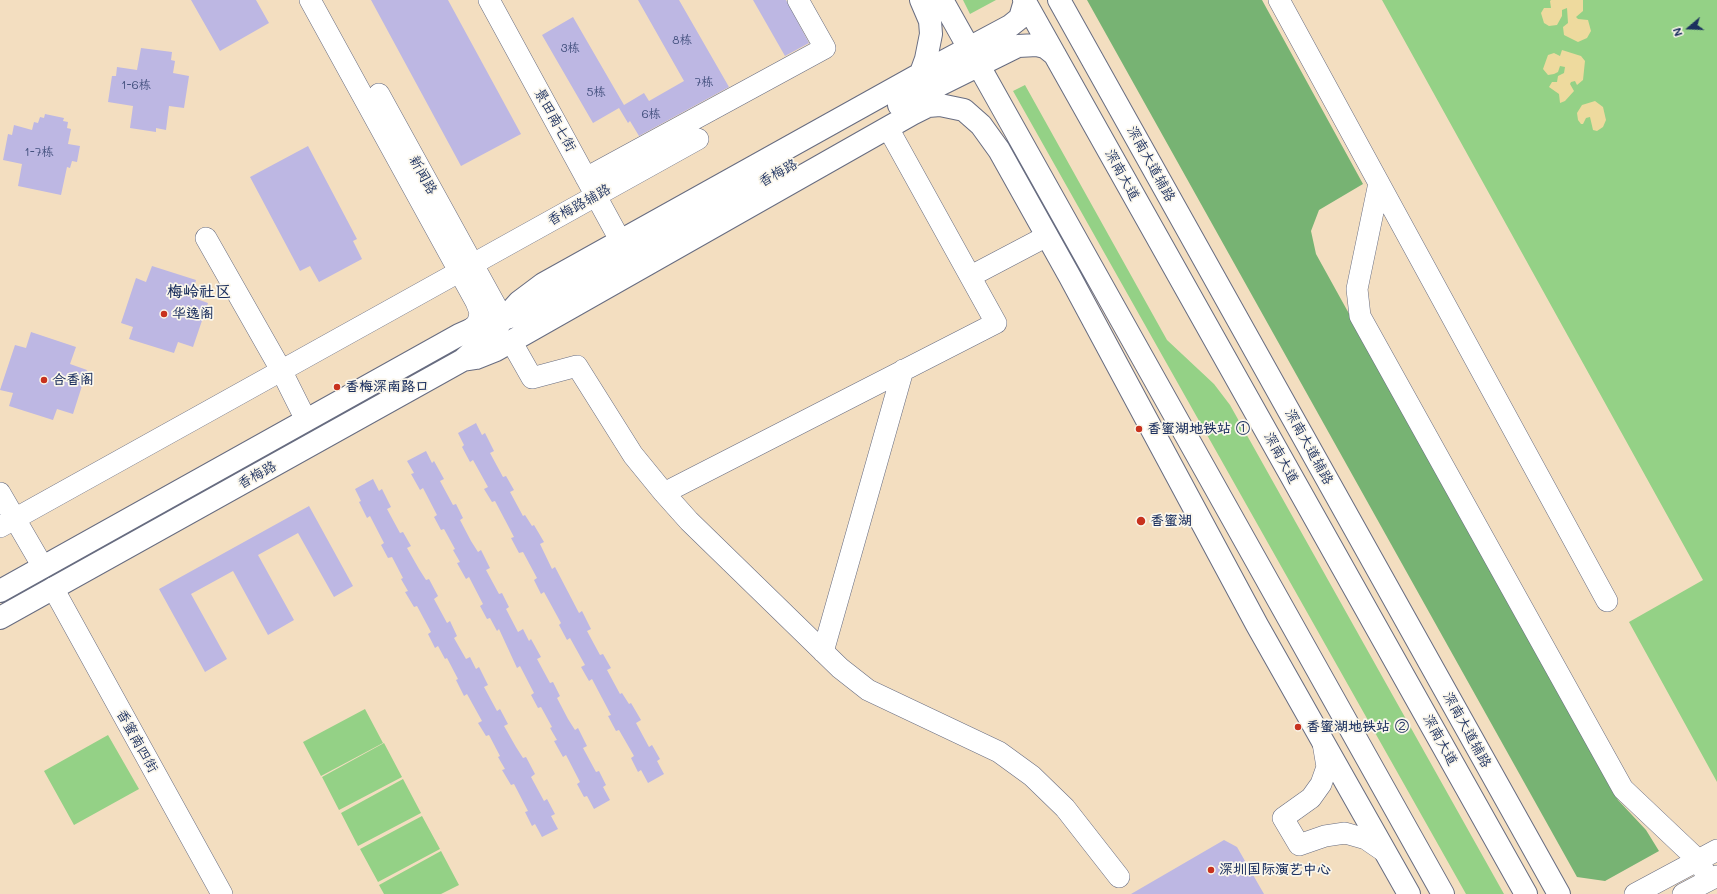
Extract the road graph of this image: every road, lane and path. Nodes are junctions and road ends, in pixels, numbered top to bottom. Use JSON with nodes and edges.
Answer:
{"nodes":[{"id":1,"x":310,"y":0,"type":"edge"},
{"id":2,"x":327,"y":0,"type":"edge"},
{"id":3,"x":489,"y":0,"type":"edge"},
{"id":4,"x":798,"y":0,"type":"edge"},
{"id":5,"x":921,"y":0,"type":"edge"},
{"id":6,"x":942,"y":0,"type":"edge"},
{"id":7,"x":1059,"y":0,"type":"edge"},
{"id":8,"x":1279,"y":0,"type":"edge"},
{"id":9,"x":1025,"y":1,"type":"edge"},
{"id":10,"x":1055,"y":55,"type":"junction"},
{"id":11,"x":974,"y":56,"type":"junction"},
{"id":12,"x":922,"y":73,"type":"junction"},
{"id":13,"x":911,"y":98,"type":"junction"},
{"id":14,"x":998,"y":99,"type":"junction"},
{"id":15,"x":888,"y":128,"type":"junction"},
{"id":16,"x":698,"y":139,"type":"dead end"},
{"id":17,"x":586,"y":178,"type":"junction"},
{"id":18,"x":1379,"y":183,"type":"junction"},
{"id":19,"x":1020,"y":188,"type":"junction"},
{"id":20,"x":595,"y":196,"type":"junction"},
{"id":21,"x":1047,"y":236,"type":"junction"},
{"id":22,"x":206,"y":238,"type":"dead end"},
{"id":23,"x":620,"y":240,"type":"junction"},
{"id":24,"x":466,"y":268,"type":"junction"},
{"id":25,"x":971,"y":276,"type":"junction"},
{"id":26,"x":1070,"y":277,"type":"junction"},
{"id":27,"x":476,"y":302,"type":"junction"},
{"id":28,"x":503,"y":320,"type":"junction"},
{"id":29,"x":471,"y":329,"type":"junction"},
{"id":30,"x":511,"y":341,"type":"junction"},
{"id":31,"x":1133,"y":341,"type":"junction"},
{"id":32,"x":463,"y":360,"type":"junction"},
{"id":33,"x":281,"y":370,"type":"junction"},
{"id":34,"x":903,"y":370,"type":"junction"},
{"id":35,"x":306,"y":420,"type":"junction"},
{"id":36,"x":664,"y":493,"type":"junction"},
{"id":37,"x":0,"y":494,"type":"edge"},
{"id":38,"x":1233,"y":519,"type":"junction"},
{"id":39,"x":7,"y":522,"type":"edge"},
{"id":40,"x":44,"y":567,"type":"junction"},
{"id":41,"x":53,"y":588,"type":"junction"},
{"id":42,"x":0,"y":591,"type":"edge"},
{"id":43,"x":1607,"y":601,"type":"dead end"},
{"id":44,"x":0,"y":618,"type":"edge"},
{"id":45,"x":1257,"y":625,"type":"junction"},
{"id":46,"x":823,"y":652,"type":"junction"},
{"id":47,"x":1322,"y":740,"type":"junction"},
{"id":48,"x":1480,"y":811,"type":"junction"},
{"id":49,"x":1717,"y":850,"type":"edge"},
{"id":50,"x":1385,"y":852,"type":"junction"},
{"id":51,"x":1698,"y":860,"type":"junction"},
{"id":52,"x":1547,"y":872,"type":"junction"},
{"id":53,"x":1118,"y":877,"type":"dead end"},
{"id":54,"x":1713,"y":878,"type":"edge"},
{"id":55,"x":222,"y":894,"type":"edge"},
{"id":56,"x":1409,"y":894,"type":"edge"},
{"id":57,"x":1443,"y":894,"type":"edge"},
{"id":58,"x":1526,"y":894,"type":"edge"},
{"id":59,"x":1559,"y":894,"type":"edge"},
{"id":60,"x":1635,"y":894,"type":"edge"},
{"id":61,"x":1683,"y":894,"type":"edge"}],
"edges":[{"from":1,"to":24,"type":"street","name":"新闻路"},
{"from":2,"to":24,"type":"street","name":"新闻路"},
{"from":3,"to":17,"type":"street","name":"景田南七街"},
{"from":4,"to":17,"type":"street"},
{"from":5,"to":12,"type":"main road"},
{"from":6,"to":11,"type":"main road"},
{"from":7,"to":52,"type":"main road","name":"深南大道辅路"},
{"from":8,"to":18,"type":"street"},
{"from":9,"to":10,"type":"main road","name":"深南大道"},
{"from":9,"to":11,"type":"main road","name":"香梅路"},
{"from":10,"to":11,"type":"main road","name":"香梅路"},
{"from":10,"to":48,"type":"main road","name":"深南大道"},
{"from":11,"to":12,"type":"main road","name":"香梅路"},
{"from":11,"to":13,"type":"main road","name":"香梅路"},
{"from":11,"to":14,"type":"main road"},
{"from":12,"to":13,"type":"main road"},
{"from":12,"to":23,"type":"main road","name":"香梅路"},
{"from":13,"to":28,"type":"main road","name":"香梅路"},
{"from":14,"to":19,"type":"main road"},
{"from":14,"to":31,"type":"main road"},
{"from":15,"to":19,"type":"main road"},
{"from":15,"to":25,"type":"street"},
{"from":15,"to":30,"type":"main road"},
{"from":16,"to":20,"type":"street","name":"香梅路辅路"},
{"from":17,"to":20,"type":"street","name":"景田南七街"},
{"from":18,"to":43,"type":"street"},
{"from":18,"to":51,"type":"street"},
{"from":19,"to":21,"type":"main road"},
{"from":20,"to":23,"type":"street","name":"景田南七街"},
{"from":20,"to":24,"type":"street","name":"香梅路辅路"},
{"from":21,"to":25,"type":"street"},
{"from":21,"to":26,"type":"main road"},
{"from":22,"to":33,"type":"street"},
{"from":23,"to":28,"type":"main road","name":"香梅路"},
{"from":24,"to":27,"type":"street","name":"新闻路"},
{"from":24,"to":28,"type":"street","name":"新闻路"},
{"from":24,"to":33,"type":"street","name":"香梅路辅路"},
{"from":25,"to":34,"type":"street"},
{"from":26,"to":31,"type":"main road"},
{"from":26,"to":45,"type":"main road"},
{"from":27,"to":28,"type":"street","name":"新闻路"},
{"from":27,"to":29,"type":"street","name":"新闻路"},
{"from":28,"to":29,"type":"main road","name":"香梅路"},
{"from":28,"to":32,"type":"main road","name":"香梅路"},
{"from":29,"to":35,"type":"main road","name":"香梅路"},
{"from":30,"to":32,"type":"main road"},
{"from":30,"to":36,"type":"street"},
{"from":31,"to":38,"type":"main road"},
{"from":32,"to":41,"type":"main road","name":"香梅路"},
{"from":33,"to":35,"type":"street"},
{"from":33,"to":39,"type":"street","name":"香梅路辅路"},
{"from":34,"to":36,"type":"street"},
{"from":34,"to":46,"type":"street"},
{"from":35,"to":40,"type":"main road","name":"香梅路"},
{"from":36,"to":46,"type":"street"},
{"from":37,"to":39,"type":"street"},
{"from":38,"to":45,"type":"main road"},
{"from":38,"to":57,"type":"main road"},
{"from":39,"to":40,"type":"street"},
{"from":40,"to":42,"type":"main road","name":"香梅路"},
{"from":41,"to":44,"type":"main road","name":"香梅路"},
{"from":41,"to":55,"type":"street","name":"香蜜南四街"},
{"from":45,"to":47,"type":"main road"},
{"from":46,"to":53,"type":"street"},
{"from":47,"to":50,"type":"main road"},
{"from":47,"to":50,"type":"street"},
{"from":48,"to":52,"type":"main road"},
{"from":48,"to":58,"type":"main road","name":"深南大道"},
{"from":49,"to":51,"type":"street"},
{"from":50,"to":56,"type":"main road"},
{"from":51,"to":54,"type":"street"},
{"from":51,"to":60,"type":"street"},
{"from":52,"to":59,"type":"main road","name":"深南大道辅路"},
{"from":54,"to":61,"type":"street"}]}
